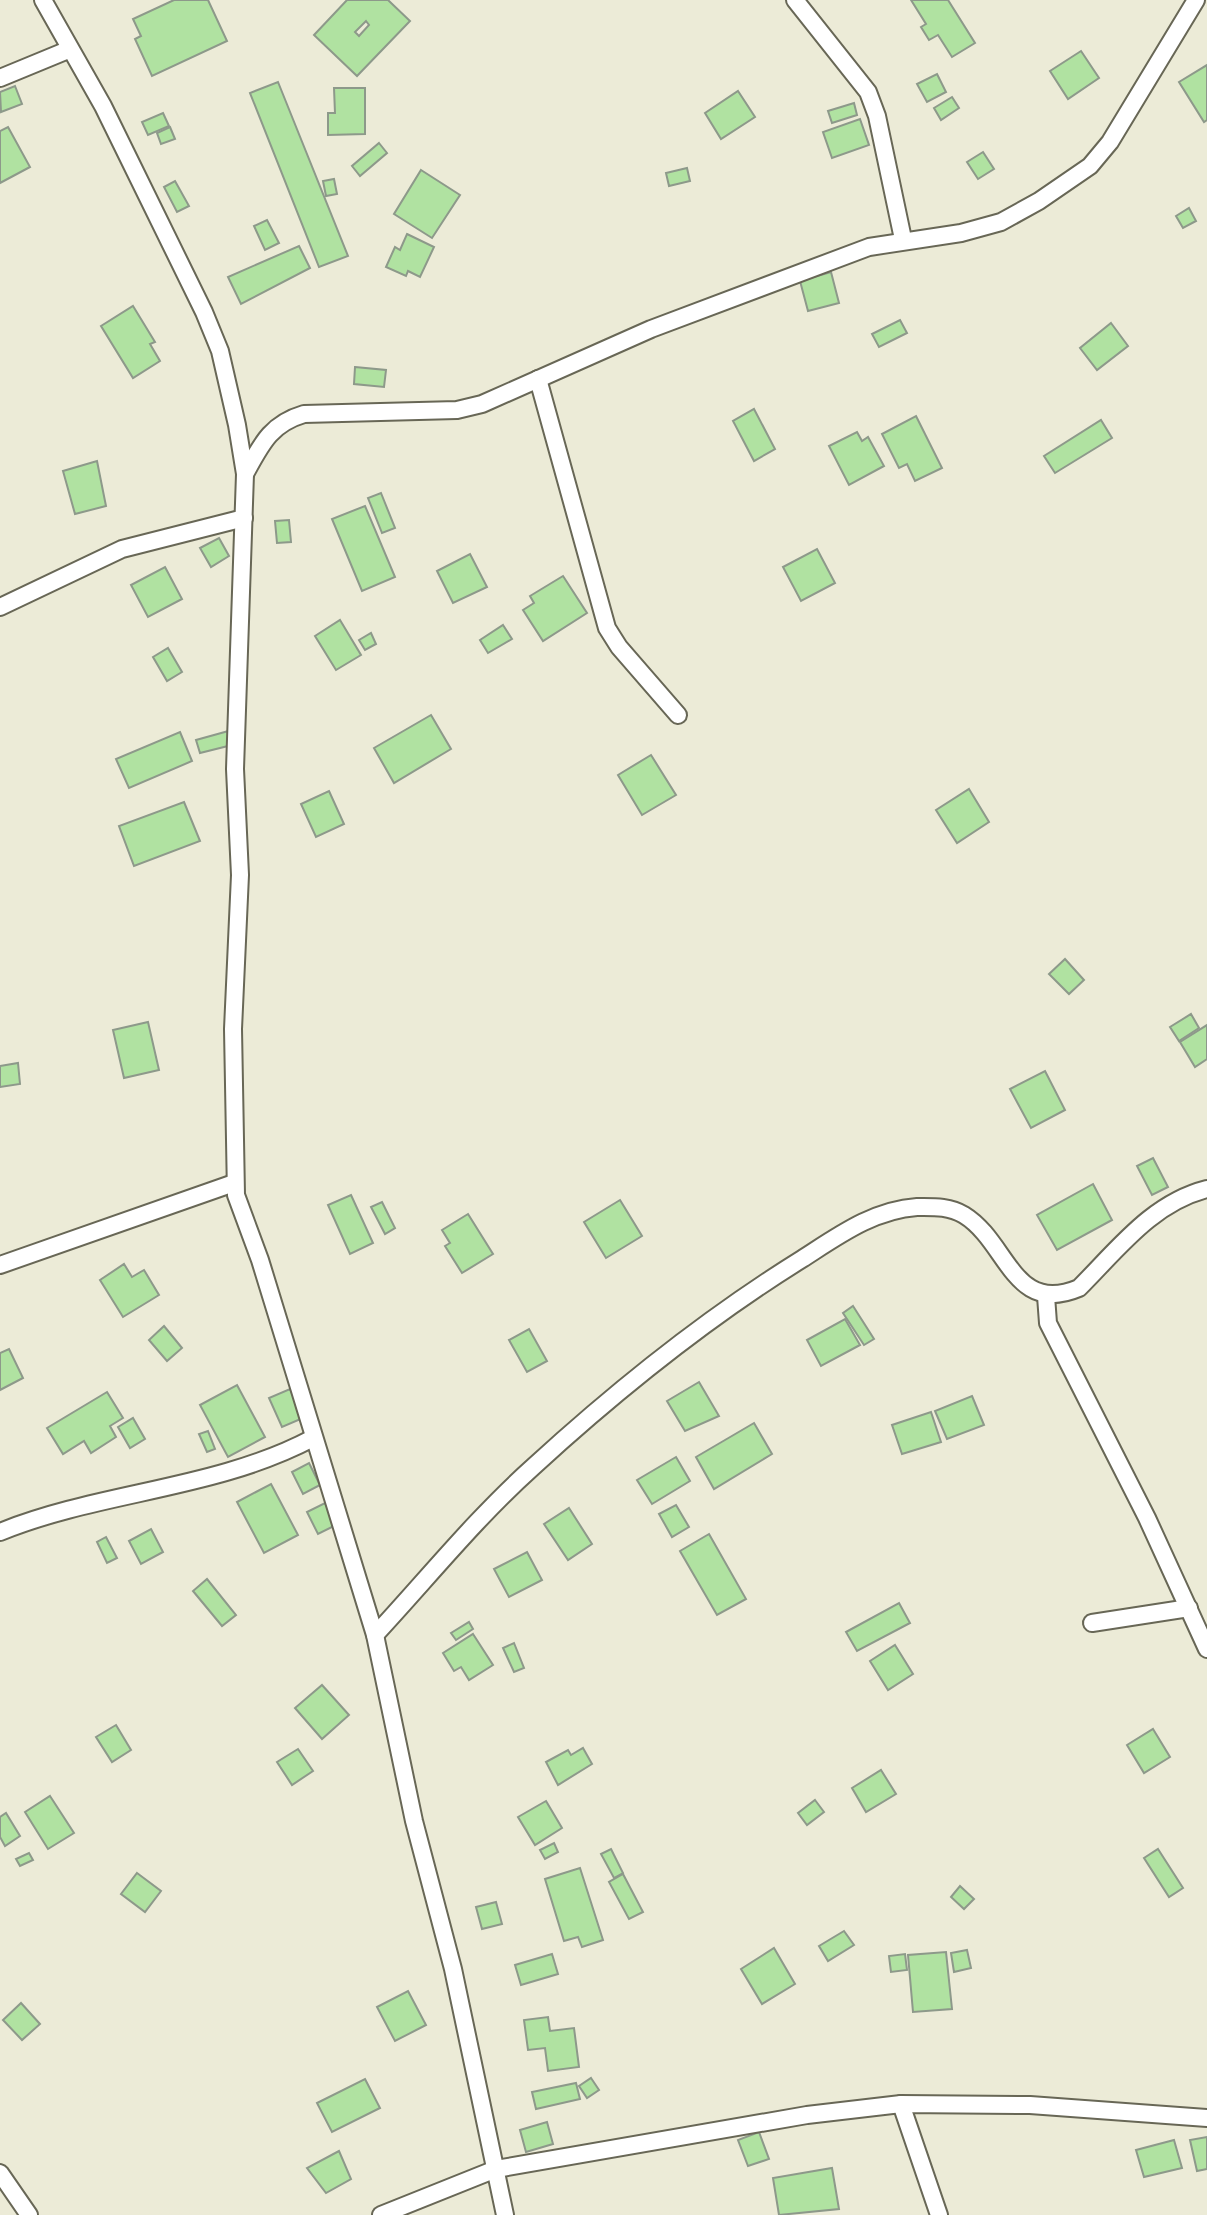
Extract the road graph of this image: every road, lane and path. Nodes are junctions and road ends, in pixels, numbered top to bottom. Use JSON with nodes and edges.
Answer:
{"nodes":[{"id":1,"x":43,"y":0,"type":"edge"},
{"id":2,"x":795,"y":0,"type":"edge"},
{"id":3,"x":1196,"y":0,"type":"edge"},
{"id":4,"x":68,"y":50,"type":"junction"},
{"id":5,"x":0,"y":78,"type":"edge"},
{"id":6,"x":903,"y":239,"type":"junction"},
{"id":7,"x":538,"y":379,"type":"junction"},
{"id":8,"x":245,"y":474,"type":"junction"},
{"id":9,"x":244,"y":518,"type":"junction"},
{"id":10,"x":0,"y":607,"type":"edge"},
{"id":11,"x":678,"y":715,"type":"dead end"},
{"id":12,"x":234,"y":1183,"type":"junction"},
{"id":13,"x":1207,"y":1189,"type":"edge"},
{"id":14,"x":0,"y":1265,"type":"edge"},
{"id":15,"x":1046,"y":1296,"type":"junction"},
{"id":16,"x":313,"y":1438,"type":"junction"},
{"id":17,"x":0,"y":1532,"type":"edge"},
{"id":18,"x":1189,"y":1608,"type":"junction"},
{"id":19,"x":1092,"y":1623,"type":"dead end"},
{"id":20,"x":375,"y":1635,"type":"junction"},
{"id":21,"x":1207,"y":1649,"type":"edge"},
{"id":22,"x":901,"y":2104,"type":"junction"},
{"id":23,"x":1207,"y":2118,"type":"edge"},
{"id":24,"x":496,"y":2169,"type":"junction"},
{"id":25,"x":0,"y":2173,"type":"edge"},
{"id":26,"x":29,"y":2215,"type":"edge"},
{"id":27,"x":381,"y":2215,"type":"edge"},
{"id":28,"x":505,"y":2215,"type":"edge"},
{"id":29,"x":939,"y":2215,"type":"edge"}],
"edges":[{"from":1,"to":4,"type":"street"},
{"from":2,"to":6,"type":"street"},
{"from":3,"to":6,"type":"street"},
{"from":4,"to":5,"type":"street"},
{"from":4,"to":8,"type":"street"},
{"from":6,"to":7,"type":"street"},
{"from":7,"to":8,"type":"street"},
{"from":7,"to":11,"type":"street"},
{"from":8,"to":9,"type":"street"},
{"from":9,"to":10,"type":"street"},
{"from":9,"to":12,"type":"street"},
{"from":12,"to":14,"type":"street"},
{"from":12,"to":16,"type":"street"},
{"from":13,"to":15,"type":"street"},
{"from":15,"to":18,"type":"street"},
{"from":15,"to":20,"type":"street"},
{"from":16,"to":17,"type":"street"},
{"from":16,"to":20,"type":"street"},
{"from":18,"to":19,"type":"street"},
{"from":18,"to":21,"type":"street"},
{"from":20,"to":24,"type":"street"},
{"from":22,"to":23,"type":"street"},
{"from":22,"to":24,"type":"street"},
{"from":22,"to":29,"type":"street"},
{"from":24,"to":27,"type":"street"},
{"from":24,"to":28,"type":"street"},
{"from":25,"to":26,"type":"street"}]}
